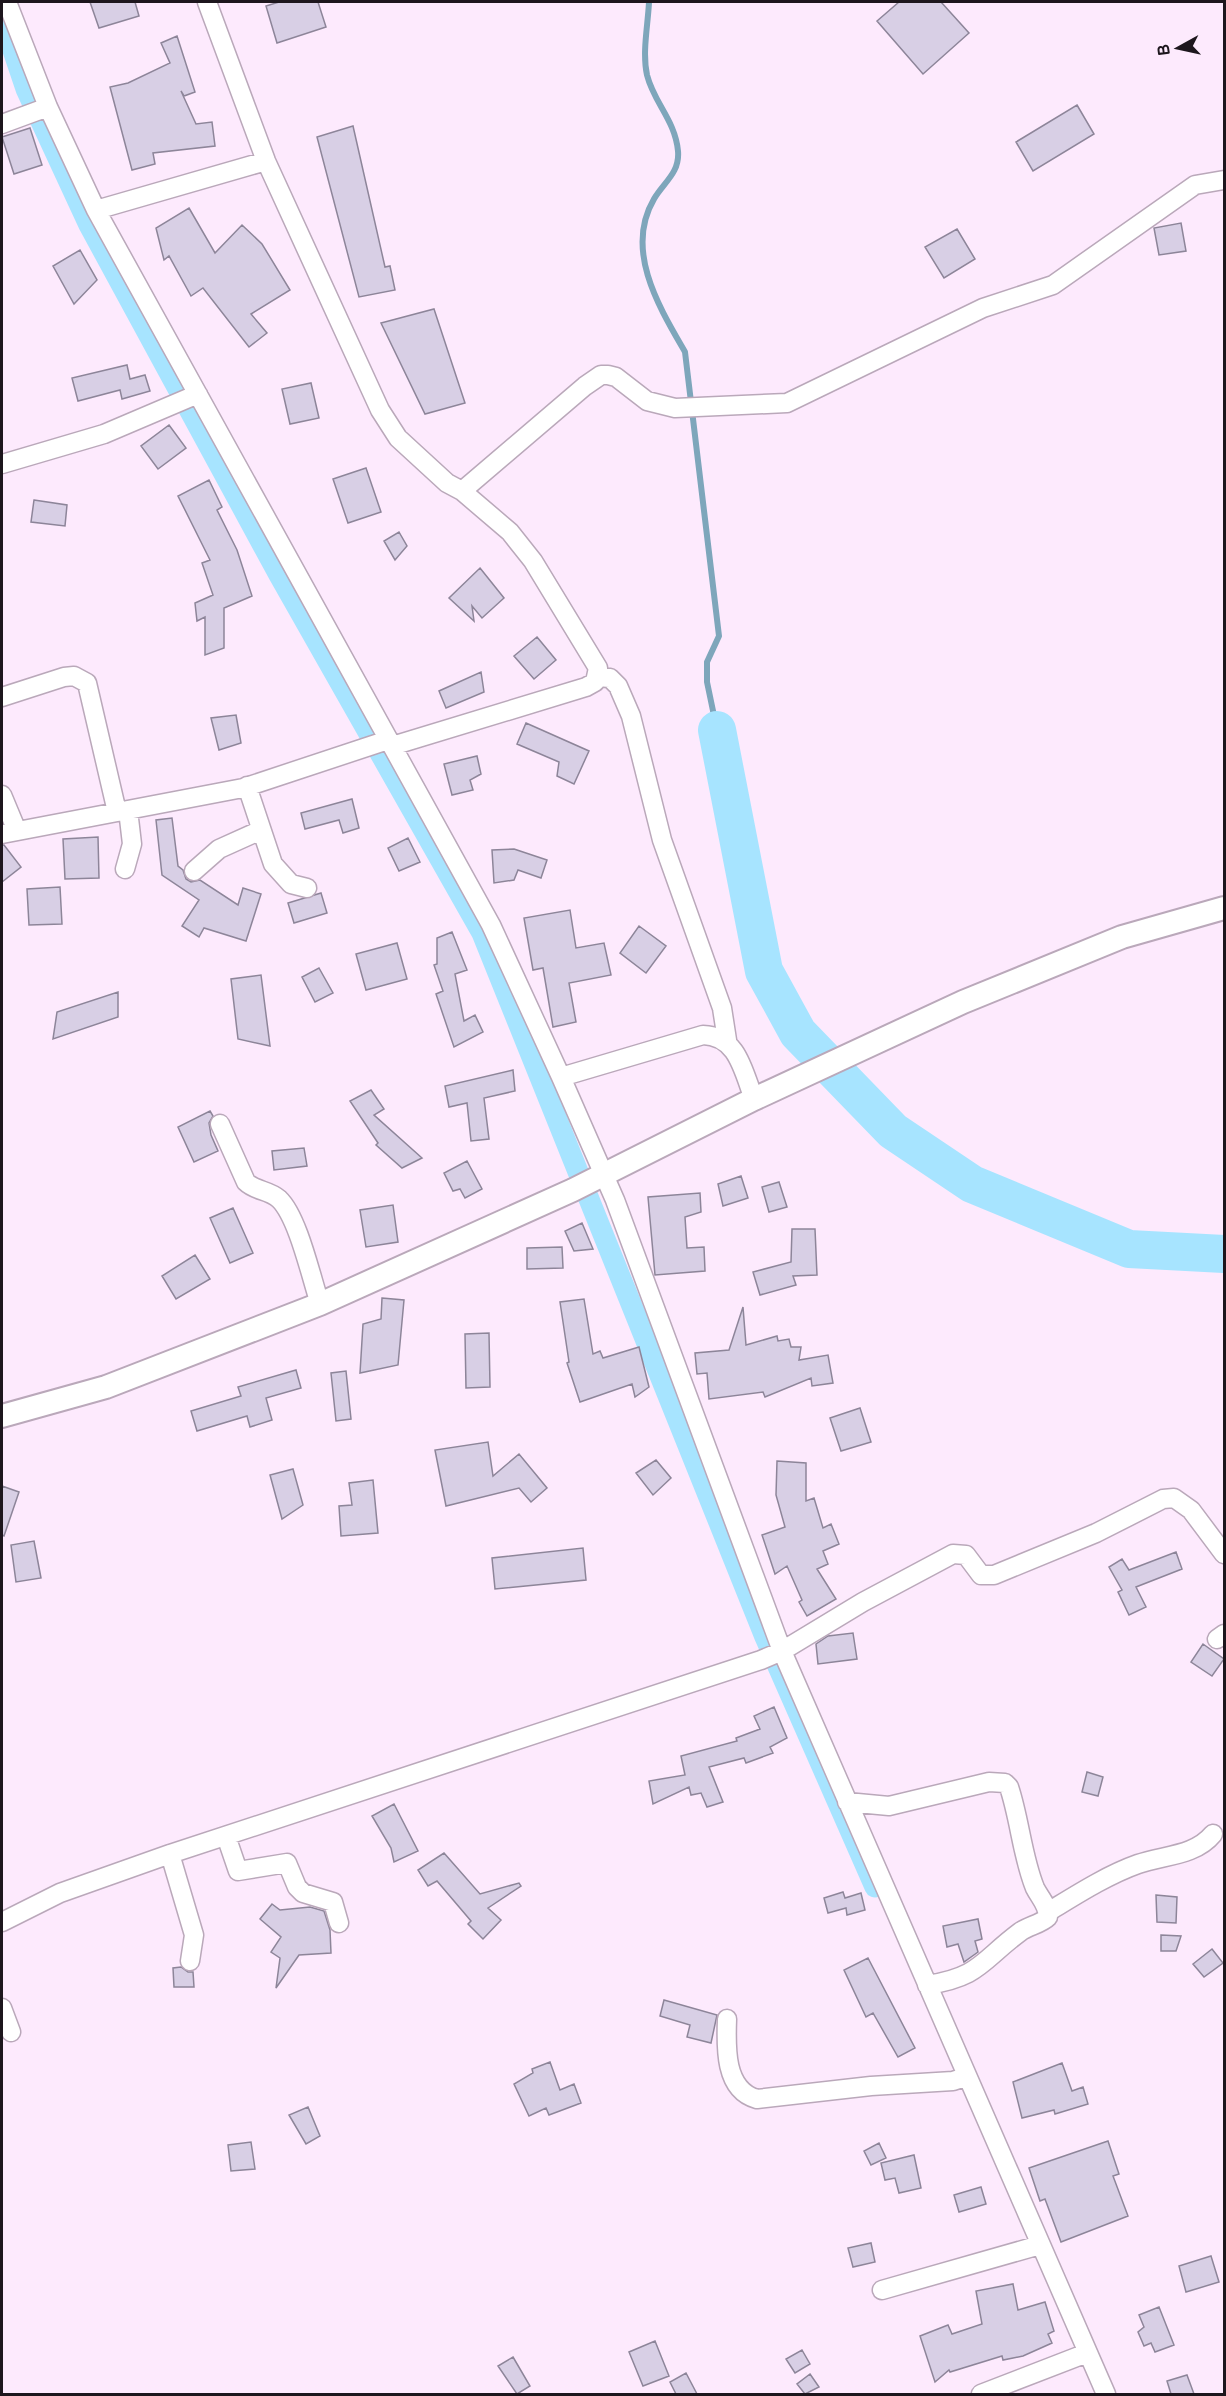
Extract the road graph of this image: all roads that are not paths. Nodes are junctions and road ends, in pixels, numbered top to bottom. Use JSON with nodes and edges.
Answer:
{"nodes":[{"id":1,"x":8,"y":2,"type":"edge"},
{"id":2,"x":207,"y":2,"type":"edge"},
{"id":3,"x":48,"y":107,"type":"junction"},
{"id":4,"x":10,"y":121,"type":"edge"},
{"id":5,"x":266,"y":161,"type":"junction"},
{"id":6,"x":1224,"y":180,"type":"edge"},
{"id":7,"x":96,"y":210,"type":"junction"},
{"id":8,"x":198,"y":394,"type":"junction"},
{"id":9,"x":2,"y":464,"type":"edge"},
{"id":10,"x":462,"y":491,"type":"junction"},
{"id":11,"x":598,"y":677,"type":"junction"},
{"id":12,"x":2,"y":697,"type":"edge"},
{"id":13,"x":390,"y":743,"type":"junction"},
{"id":14,"x":248,"y":786,"type":"junction"},
{"id":15,"x":2,"y":795,"type":"edge"},
{"id":16,"x":122,"y":811,"type":"junction"},
{"id":17,"x":261,"y":830,"type":"junction"},
{"id":18,"x":9,"y":832,"type":"edge"},
{"id":19,"x":125,"y":869,"type":"dead end"},
{"id":20,"x":194,"y":871,"type":"dead end"},
{"id":21,"x":307,"y":888,"type":"dead end"},
{"id":22,"x":1224,"y":908,"type":"edge"},
{"id":23,"x":727,"y":1041,"type":"junction"},
{"id":24,"x":561,"y":1077,"type":"junction"},
{"id":25,"x":754,"y":1099,"type":"junction"},
{"id":26,"x":220,"y":1124,"type":"dead end"},
{"id":27,"x":602,"y":1175,"type":"junction"},
{"id":28,"x":320,"y":1304,"type":"junction"},
{"id":29,"x":2,"y":1416,"type":"edge"},
{"id":30,"x":1224,"y":1554,"type":"edge"},
{"id":31,"x":782,"y":1651,"type":"junction"},
{"id":32,"x":847,"y":1802,"type":"junction"},
{"id":33,"x":1213,"y":1833,"type":"dead end"},
{"id":34,"x":226,"y":1836,"type":"junction"},
{"id":35,"x":170,"y":1854,"type":"junction"},
{"id":36,"x":1048,"y":1912,"type":"junction"},
{"id":37,"x":2,"y":1922,"type":"edge"},
{"id":38,"x":339,"y":1923,"type":"dead end"},
{"id":39,"x":190,"y":1961,"type":"dead end"},
{"id":40,"x":927,"y":1985,"type":"junction"},
{"id":41,"x":2,"y":2008,"type":"edge"},
{"id":42,"x":727,"y":2019,"type":"dead end"},
{"id":43,"x":11,"y":2032,"type":"dead end"},
{"id":44,"x":960,"y":2078,"type":"junction"},
{"id":45,"x":1036,"y":2246,"type":"junction"},
{"id":46,"x":882,"y":2290,"type":"dead end"},
{"id":47,"x":1087,"y":2354,"type":"junction"},
{"id":48,"x":981,"y":2394,"type":"edge"},
{"id":49,"x":1106,"y":2394,"type":"edge"}],
"edges":[{"from":1,"to":3,"type":"street"},
{"from":2,"to":5,"type":"street"},
{"from":3,"to":4,"type":"street"},
{"from":3,"to":7,"type":"street"},
{"from":5,"to":7,"type":"street"},
{"from":5,"to":10,"type":"street"},
{"from":6,"to":10,"type":"street"},
{"from":7,"to":8,"type":"street"},
{"from":8,"to":9,"type":"street"},
{"from":8,"to":13,"type":"street"},
{"from":10,"to":11,"type":"street"},
{"from":11,"to":13,"type":"street"},
{"from":11,"to":23,"type":"street"},
{"from":12,"to":16,"type":"street"},
{"from":13,"to":14,"type":"street"},
{"from":13,"to":24,"type":"street"},
{"from":14,"to":16,"type":"street"},
{"from":14,"to":17,"type":"street"},
{"from":15,"to":18,"type":"street"},
{"from":16,"to":18,"type":"street"},
{"from":16,"to":19,"type":"street"},
{"from":17,"to":20,"type":"street"},
{"from":17,"to":21,"type":"street"},
{"from":22,"to":25,"type":"street"},
{"from":23,"to":24,"type":"street"},
{"from":23,"to":25,"type":"street"},
{"from":24,"to":27,"type":"street"},
{"from":25,"to":27,"type":"street"},
{"from":26,"to":28,"type":"street"},
{"from":27,"to":28,"type":"street"},
{"from":27,"to":31,"type":"street"},
{"from":28,"to":29,"type":"street"},
{"from":30,"to":31,"type":"street"},
{"from":31,"to":32,"type":"street"},
{"from":31,"to":34,"type":"street"},
{"from":32,"to":36,"type":"street"},
{"from":32,"to":40,"type":"street"},
{"from":33,"to":36,"type":"street"},
{"from":34,"to":35,"type":"street"},
{"from":34,"to":38,"type":"street"},
{"from":35,"to":37,"type":"street"},
{"from":35,"to":39,"type":"street"},
{"from":36,"to":40,"type":"street"},
{"from":40,"to":44,"type":"street"},
{"from":41,"to":43,"type":"street"},
{"from":42,"to":44,"type":"street"},
{"from":44,"to":45,"type":"street"},
{"from":45,"to":46,"type":"street"},
{"from":45,"to":47,"type":"street"},
{"from":47,"to":48,"type":"street"},
{"from":47,"to":49,"type":"street"}]}
